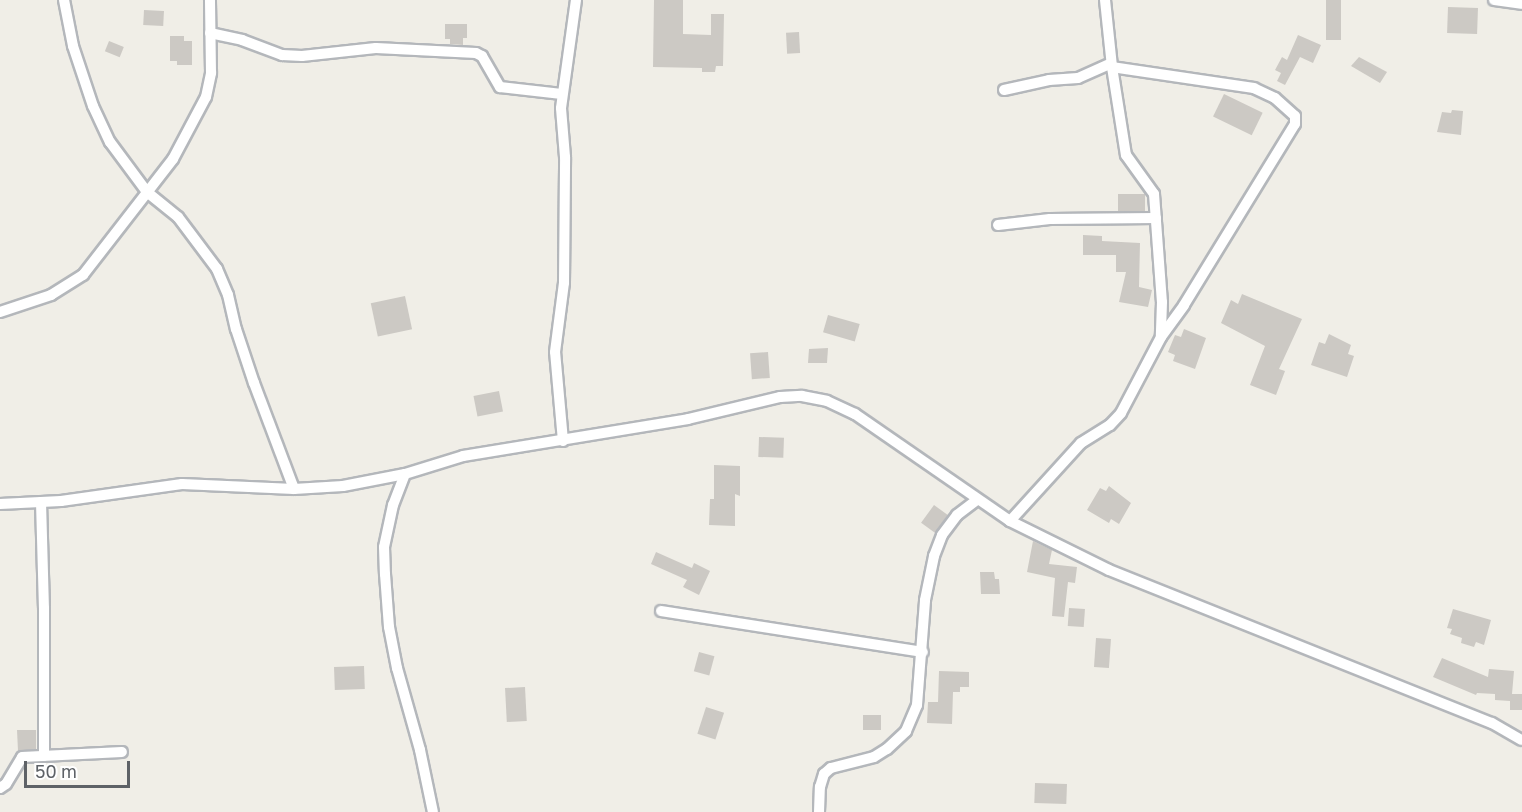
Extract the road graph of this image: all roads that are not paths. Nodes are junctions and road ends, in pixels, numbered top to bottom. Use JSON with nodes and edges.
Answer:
{"nodes":[{"id":1,"x":64,"y":0,"type":"edge"},
{"id":2,"x":210,"y":0,"type":"edge"},
{"id":3,"x":576,"y":0,"type":"edge"},
{"id":4,"x":1105,"y":0,"type":"edge"},
{"id":5,"x":1494,"y":0,"type":"edge"},
{"id":6,"x":1522,"y":4,"type":"edge"},
{"id":7,"x":210,"y":33,"type":"junction"},
{"id":8,"x":1111,"y":65,"type":"junction"},
{"id":9,"x":1004,"y":90,"type":"dead end"},
{"id":10,"x":562,"y":94,"type":"junction"},
{"id":11,"x":147,"y":192,"type":"junction"},
{"id":12,"x":1156,"y":218,"type":"junction"},
{"id":13,"x":998,"y":225,"type":"dead end"},
{"id":14,"x":0,"y":312,"type":"edge"},
{"id":15,"x":1161,"y":337,"type":"junction"},
{"id":16,"x":563,"y":441,"type":"junction"},
{"id":17,"x":405,"y":474,"type":"junction"},
{"id":18,"x":294,"y":489,"type":"junction"},
{"id":19,"x":978,"y":499,"type":"junction"},
{"id":20,"x":40,"y":502,"type":"junction"},
{"id":21,"x":0,"y":504,"type":"edge"},
{"id":22,"x":1010,"y":521,"type":"junction"},
{"id":23,"x":661,"y":611,"type":"dead end"},
{"id":24,"x":923,"y":651,"type":"junction"},
{"id":25,"x":1522,"y":740,"type":"edge"},
{"id":26,"x":122,"y":752,"type":"dead end"},
{"id":27,"x":44,"y":756,"type":"junction"},
{"id":28,"x":0,"y":788,"type":"edge"},
{"id":29,"x":433,"y":812,"type":"edge"},
{"id":30,"x":819,"y":812,"type":"edge"}],
"edges":[{"from":1,"to":11,"type":"street"},
{"from":2,"to":7,"type":"street"},
{"from":3,"to":10,"type":"street"},
{"from":4,"to":8,"type":"street"},
{"from":5,"to":6,"type":"street"},
{"from":7,"to":10,"type":"street"},
{"from":7,"to":11,"type":"street"},
{"from":8,"to":9,"type":"street"},
{"from":8,"to":12,"type":"street"},
{"from":8,"to":15,"type":"street"},
{"from":10,"to":16,"type":"street"},
{"from":11,"to":14,"type":"street"},
{"from":11,"to":18,"type":"street"},
{"from":12,"to":13,"type":"street"},
{"from":12,"to":15,"type":"street"},
{"from":15,"to":22,"type":"street"},
{"from":16,"to":17,"type":"street"},
{"from":16,"to":19,"type":"street"},
{"from":17,"to":18,"type":"street"},
{"from":17,"to":29,"type":"street"},
{"from":18,"to":20,"type":"street"},
{"from":19,"to":22,"type":"street"},
{"from":19,"to":24,"type":"street"},
{"from":20,"to":21,"type":"street"},
{"from":20,"to":27,"type":"street"},
{"from":22,"to":25,"type":"street"},
{"from":23,"to":24,"type":"street"},
{"from":24,"to":30,"type":"street"},
{"from":26,"to":27,"type":"street"},
{"from":27,"to":28,"type":"street"}]}
